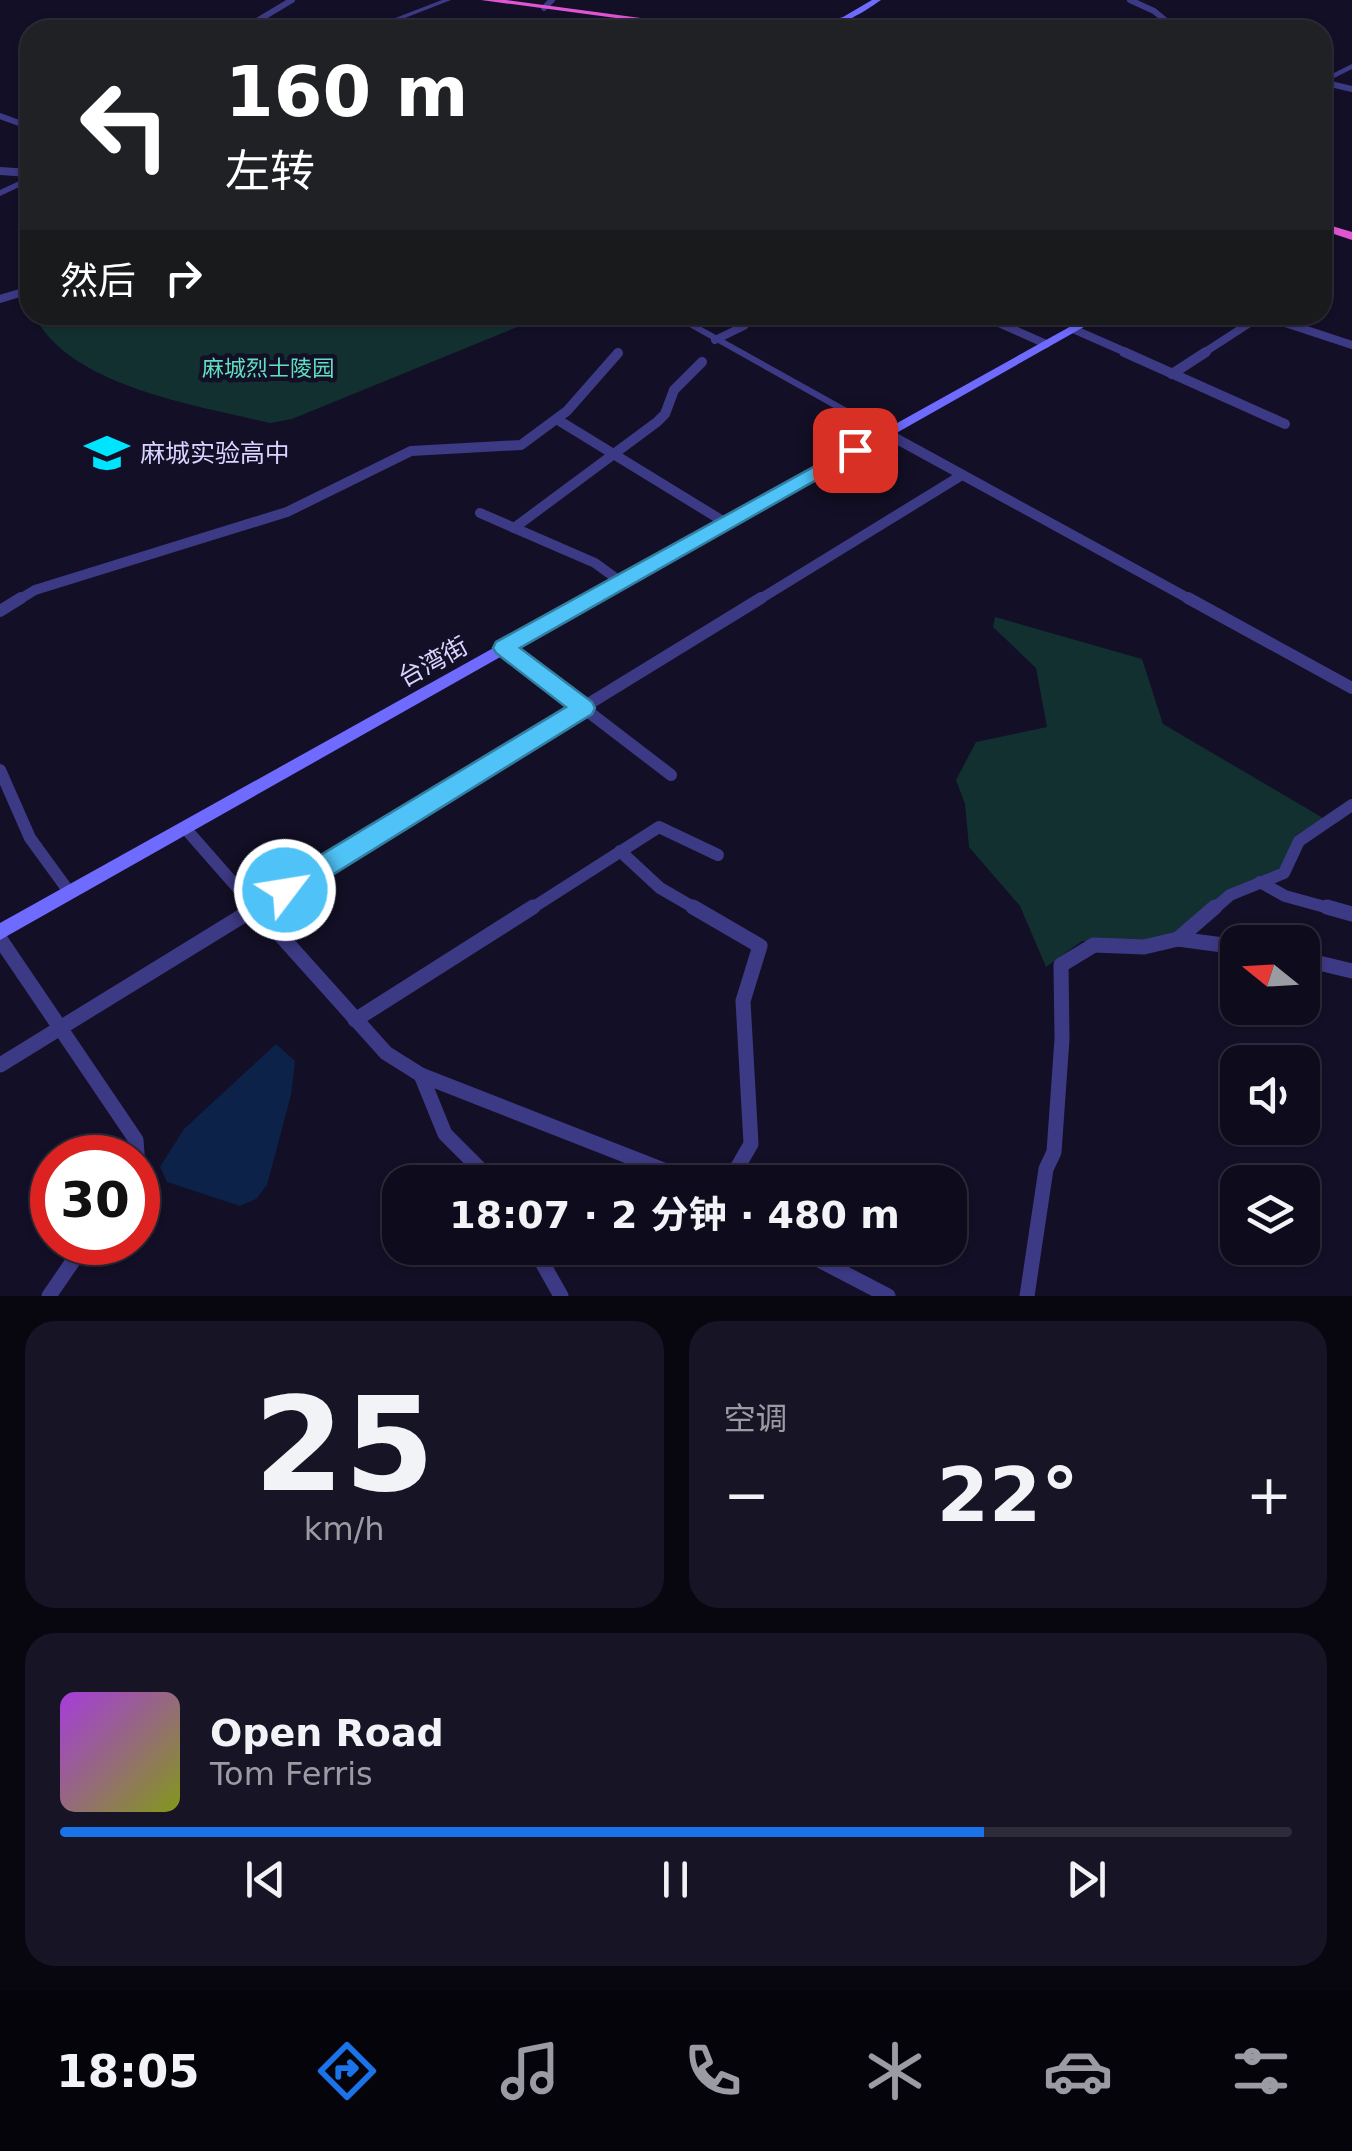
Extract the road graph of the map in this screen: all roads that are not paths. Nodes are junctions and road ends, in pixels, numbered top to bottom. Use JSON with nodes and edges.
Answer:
{"nodes":[{"id":1,"x":292,"y":0,"type":"edge"},
{"id":2,"x":448,"y":0,"type":"edge"},
{"id":3,"x":468,"y":0,"type":"edge"},
{"id":4,"x":485,"y":0,"type":"edge"},
{"id":5,"x":877,"y":0,"type":"edge"},
{"id":6,"x":1130,"y":0,"type":"edge"},
{"id":7,"x":548,"y":4,"type":"edge"},
{"id":8,"x":846,"y":19,"type":"joint"},
{"id":9,"x":259,"y":20,"type":"edge"},
{"id":10,"x":395,"y":20,"type":"edge"},
{"id":11,"x":625,"y":20,"type":"edge"},
{"id":12,"x":658,"y":20,"type":"edge"},
{"id":13,"x":842,"y":20,"type":"edge"},
{"id":14,"x":1165,"y":20,"type":"edge"},
{"id":15,"x":690,"y":325,"type":"edge"},
{"id":16,"x":743,"y":325,"type":"edge"},
{"id":17,"x":1003,"y":325,"type":"edge"},
{"id":18,"x":1080,"y":325,"type":"edge"},
{"id":19,"x":1247,"y":325,"type":"edge"},
{"id":20,"x":1292,"y":325,"type":"edge"},
{"id":21,"x":1073,"y":329,"type":"junction"},
{"id":22,"x":715,"y":340,"type":"junction"},
{"id":23,"x":1046,"y":344,"type":"junction"},
{"id":24,"x":1352,"y":345,"type":"edge"},
{"id":25,"x":618,"y":353,"type":"dead end"},
{"id":26,"x":702,"y":362,"type":"dead end"},
{"id":27,"x":1172,"y":374,"type":"junction"},
{"id":28,"x":558,"y":420,"type":"junction"},
{"id":29,"x":1285,"y":424,"type":"dead end"},
{"id":30,"x":886,"y":434,"type":"junction"},
{"id":31,"x":612,"y":456,"type":"junction"},
{"id":32,"x":962,"y":475,"type":"junction"},
{"id":33,"x":480,"y":513,"type":"dead end"},
{"id":34,"x":726,"y":522,"type":"junction"},
{"id":35,"x":514,"y":528,"type":"junction"},
{"id":36,"x":621,"y":582,"type":"junction"},
{"id":37,"x":0,"y":611,"type":"edge"},
{"id":38,"x":504,"y":648,"type":"junction"},
{"id":39,"x":1352,"y":688,"type":"edge"},
{"id":40,"x":584,"y":708,"type":"junction"},
{"id":41,"x":0,"y":770,"type":"edge"},
{"id":42,"x":671,"y":775,"type":"dead end"},
{"id":43,"x":1352,"y":805,"type":"edge"},
{"id":44,"x":185,"y":828,"type":"junction"},
{"id":45,"x":620,"y":852,"type":"junction"},
{"id":46,"x":718,"y":855,"type":"dead end"},
{"id":47,"x":1260,"y":882,"type":"junction"},
{"id":48,"x":70,"y":893,"type":"junction"},
{"id":49,"x":256,"y":908,"type":"junction"},
{"id":50,"x":1352,"y":914,"type":"edge"},
{"id":51,"x":0,"y":936,"type":"edge"},
{"id":52,"x":1178,"y":939,"type":"junction"},
{"id":53,"x":1220,"y":945,"type":"edge"},
{"id":54,"x":1320,"y":963,"type":"edge"},
{"id":55,"x":1352,"y":971,"type":"edge"},
{"id":56,"x":355,"y":1020,"type":"junction"},
{"id":57,"x":60,"y":1028,"type":"junction"},
{"id":58,"x":0,"y":1065,"type":"edge"},
{"id":59,"x":421,"y":1075,"type":"junction"},
{"id":60,"x":133,"y":1135,"type":"edge"},
{"id":61,"x":476,"y":1165,"type":"edge"},
{"id":62,"x":656,"y":1165,"type":"edge"},
{"id":63,"x":738,"y":1165,"type":"edge"},
{"id":64,"x":70,"y":1265,"type":"edge"},
{"id":65,"x":544,"y":1265,"type":"edge"},
{"id":66,"x":829,"y":1265,"type":"edge"},
{"id":67,"x":49,"y":1296,"type":"edge"},
{"id":68,"x":561,"y":1296,"type":"edge"},
{"id":69,"x":888,"y":1296,"type":"edge"},
{"id":70,"x":1027,"y":1296,"type":"edge"}],
"edges":[{"from":1,"to":9,"type":"street"},
{"from":2,"to":10,"type":"street"},
{"from":3,"to":11,"type":"highway"},
{"from":4,"to":7,"type":"highway"},
{"from":5,"to":8,"type":"main road"},
{"from":6,"to":14,"type":"street"},
{"from":7,"to":12,"type":"highway"},
{"from":8,"to":13,"type":"main road"},
{"from":15,"to":22,"type":"street"},
{"from":16,"to":22,"type":"street"},
{"from":17,"to":23,"type":"street"},
{"from":18,"to":21,"type":"main road","name":"台湾街"},
{"from":19,"to":27,"type":"street"},
{"from":20,"to":24,"type":"street"},
{"from":21,"to":23,"type":"main road","name":"台湾街"},
{"from":21,"to":27,"type":"street"},
{"from":22,"to":30,"type":"street"},
{"from":23,"to":30,"type":"main road","name":"台湾街"},
{"from":25,"to":28,"type":"street"},
{"from":26,"to":31,"type":"street"},
{"from":27,"to":29,"type":"street"},
{"from":28,"to":31,"type":"street"},
{"from":28,"to":37,"type":"street"},
{"from":30,"to":32,"type":"street"},
{"from":30,"to":34,"type":"main road","name":"台湾街"},
{"from":31,"to":34,"type":"street"},
{"from":31,"to":35,"type":"street"},
{"from":32,"to":39,"type":"street"},
{"from":32,"to":40,"type":"street"},
{"from":33,"to":35,"type":"street"},
{"from":34,"to":36,"type":"main road","name":"台湾街"},
{"from":35,"to":36,"type":"street"},
{"from":36,"to":38,"type":"main road","name":"台湾街"},
{"from":38,"to":40,"type":"street"},
{"from":38,"to":44,"type":"main road","name":"台湾街"},
{"from":40,"to":42,"type":"street"},
{"from":40,"to":49,"type":"street"},
{"from":41,"to":48,"type":"street"},
{"from":43,"to":47,"type":"street"},
{"from":44,"to":48,"type":"main road","name":"台湾街"},
{"from":44,"to":49,"type":"street"},
{"from":45,"to":46,"type":"street"},
{"from":45,"to":56,"type":"street"},
{"from":45,"to":63,"type":"street"},
{"from":47,"to":50,"type":"street"},
{"from":47,"to":52,"type":"street"},
{"from":48,"to":51,"type":"main road","name":"台湾街"},
{"from":49,"to":56,"type":"street"},
{"from":49,"to":57,"type":"street"},
{"from":51,"to":57,"type":"street"},
{"from":52,"to":53,"type":"street"},
{"from":52,"to":70,"type":"street"},
{"from":54,"to":55,"type":"street"},
{"from":56,"to":59,"type":"street"},
{"from":57,"to":58,"type":"street"},
{"from":57,"to":60,"type":"street"},
{"from":59,"to":61,"type":"street"},
{"from":59,"to":62,"type":"street"},
{"from":64,"to":67,"type":"street"},
{"from":65,"to":68,"type":"street"},
{"from":66,"to":69,"type":"street"}]}
